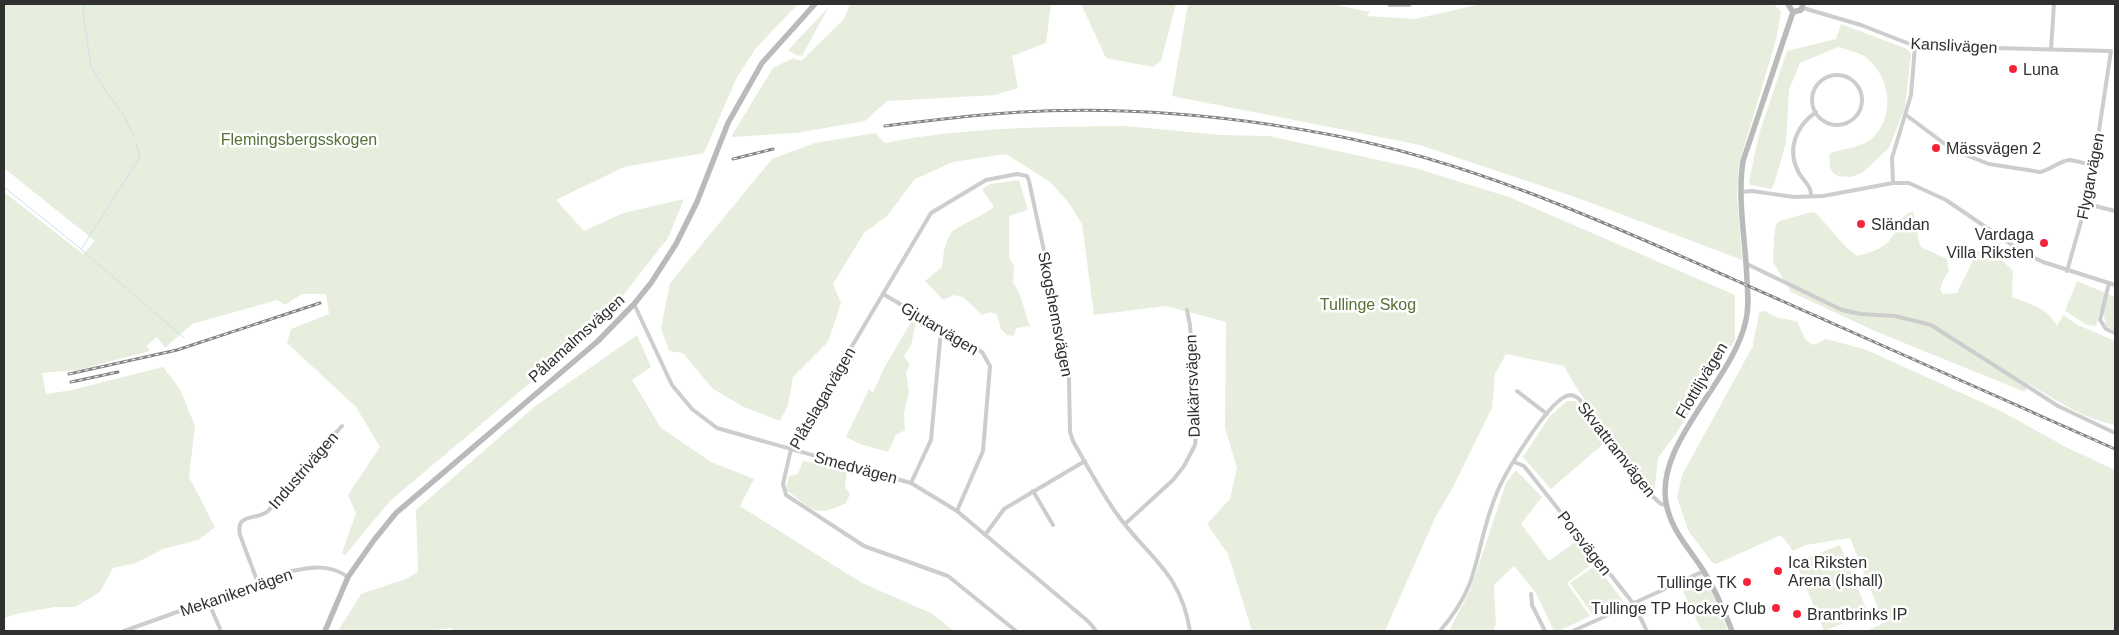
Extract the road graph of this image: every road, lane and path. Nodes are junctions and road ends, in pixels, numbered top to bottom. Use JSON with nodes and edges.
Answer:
{"nodes":[{"id":1,"x":815,"y":4,"type":"edge"},
{"id":2,"x":1390,"y":4,"type":"edge"},
{"id":3,"x":1409,"y":4,"type":"edge"},
{"id":4,"x":1788,"y":4,"type":"edge"},
{"id":5,"x":2054,"y":4,"type":"edge"},
{"id":6,"x":1803,"y":6,"type":"edge"},
{"id":7,"x":1792,"y":12,"type":"junction"},
{"id":8,"x":1915,"y":46,"type":"junction"},
{"id":9,"x":2052,"y":49,"type":"junction"},
{"id":10,"x":2111,"y":51,"type":"joint"},
{"id":11,"x":1816,"y":112,"type":"junction"},
{"id":12,"x":1906,"y":115,"type":"junction"},
{"id":13,"x":2094,"y":167,"type":"junction"},
{"id":14,"x":1024,"y":175,"type":"joint"},
{"id":15,"x":1893,"y":183,"type":"junction"},
{"id":16,"x":1741,"y":192,"type":"junction"},
{"id":17,"x":1811,"y":196,"type":"junction"},
{"id":18,"x":2087,"y":204,"type":"junction"},
{"id":19,"x":2115,"y":211,"type":"edge"},
{"id":20,"x":1747,"y":264,"type":"junction"},
{"id":21,"x":2067,"y":270,"type":"junction"},
{"id":22,"x":2108,"y":283,"type":"junction"},
{"id":23,"x":2115,"y":285,"type":"edge"},
{"id":24,"x":883,"y":294,"type":"junction"},
{"id":25,"x":634,"y":304,"type":"junction"},
{"id":26,"x":1187,"y":310,"type":"dead end"},
{"id":27,"x":941,"y":330,"type":"junction"},
{"id":28,"x":2115,"y":333,"type":"edge"},
{"id":29,"x":1517,"y":391,"type":"dead end"},
{"id":30,"x":1546,"y":414,"type":"junction"},
{"id":31,"x":342,"y":426,"type":"dead end"},
{"id":32,"x":2115,"y":433,"type":"edge"},
{"id":33,"x":791,"y":449,"type":"junction"},
{"id":34,"x":1084,"y":461,"type":"junction"},
{"id":35,"x":1514,"y":462,"type":"junction"},
{"id":36,"x":911,"y":483,"type":"junction"},
{"id":37,"x":1033,"y":491,"type":"junction"},
{"id":38,"x":1666,"y":505,"type":"junction"},
{"id":39,"x":957,"y":511,"type":"junction"},
{"id":40,"x":1125,"y":524,"type":"junction"},
{"id":41,"x":1053,"y":525,"type":"dead end"},
{"id":42,"x":985,"y":535,"type":"junction"},
{"id":43,"x":1704,"y":571,"type":"junction"},
{"id":44,"x":348,"y":577,"type":"junction"},
{"id":45,"x":258,"y":583,"type":"junction"},
{"id":46,"x":1531,"y":594,"type":"dead end"},
{"id":47,"x":208,"y":601,"type":"junction"},
{"id":48,"x":1633,"y":603,"type":"junction"},
{"id":49,"x":124,"y":631,"type":"edge"},
{"id":50,"x":221,"y":631,"type":"edge"},
{"id":51,"x":325,"y":631,"type":"edge"},
{"id":52,"x":1016,"y":631,"type":"edge"},
{"id":53,"x":1096,"y":631,"type":"edge"},
{"id":54,"x":1190,"y":631,"type":"edge"},
{"id":55,"x":1440,"y":631,"type":"edge"},
{"id":56,"x":1545,"y":631,"type":"edge"},
{"id":57,"x":1574,"y":631,"type":"edge"},
{"id":58,"x":1647,"y":631,"type":"edge"},
{"id":59,"x":1732,"y":631,"type":"edge"}],
"edges":[{"from":1,"to":25,"type":"street","name":"Pålamalmsvägen"},
{"from":2,"to":3,"type":"street"},
{"from":4,"to":7,"type":"street"},
{"from":5,"to":9,"type":"street"},
{"from":6,"to":7,"type":"street"},
{"from":6,"to":8,"type":"street","name":"Kanslivägen"},
{"from":7,"to":16,"type":"street","name":"Flottiljvägen"},
{"from":8,"to":9,"type":"street","name":"Kanslivägen"},
{"from":8,"to":12,"type":"street"},
{"from":9,"to":10,"type":"street","name":"Kanslivägen"},
{"from":10,"to":13,"type":"street","name":"Flygarvägen"},
{"from":11,"to":11,"type":"street"},
{"from":11,"to":17,"type":"street"},
{"from":12,"to":13,"type":"street"},
{"from":12,"to":15,"type":"street"},
{"from":13,"to":18,"type":"street","name":"Flygarvägen"},
{"from":14,"to":24,"type":"street","name":"Plåtslagarvägen"},
{"from":14,"to":34,"type":"street","name":"Skogshemsvägen"},
{"from":15,"to":17,"type":"street"},
{"from":15,"to":21,"type":"street"},
{"from":16,"to":17,"type":"street"},
{"from":16,"to":20,"type":"street","name":"Flottiljvägen"},
{"from":18,"to":19,"type":"street"},
{"from":18,"to":21,"type":"street","name":"Flygarvägen"},
{"from":20,"to":32,"type":"street"},
{"from":20,"to":38,"type":"street","name":"Flottiljvägen"},
{"from":21,"to":22,"type":"street"},
{"from":22,"to":23,"type":"street"},
{"from":22,"to":28,"type":"street"},
{"from":24,"to":27,"type":"street","name":"Gjutarvägen"},
{"from":24,"to":33,"type":"street","name":"Plåtslagarvägen"},
{"from":25,"to":33,"type":"street","name":"Smedvägen"},
{"from":25,"to":44,"type":"street","name":"Pålamalmsvägen"},
{"from":26,"to":40,"type":"street","name":"Dalkärrsvägen"},
{"from":27,"to":36,"type":"street"},
{"from":27,"to":39,"type":"street","name":"Gjutarvägen"},
{"from":29,"to":30,"type":"street"},
{"from":30,"to":35,"type":"street"},
{"from":30,"to":38,"type":"street","name":"Skvattramvägen"},
{"from":31,"to":45,"type":"street","name":"Industrivägen"},
{"from":33,"to":36,"type":"street","name":"Smedvägen"},
{"from":33,"to":52,"type":"street","name":"Plåtslagarvägen"},
{"from":34,"to":37,"type":"street"},
{"from":34,"to":40,"type":"street","name":"Skogshemsvägen"},
{"from":35,"to":48,"type":"street","name":"Porsvägen"},
{"from":35,"to":55,"type":"street"},
{"from":36,"to":39,"type":"street","name":"Smedvägen"},
{"from":37,"to":41,"type":"street"},
{"from":37,"to":42,"type":"street"},
{"from":38,"to":43,"type":"street","name":"Flottiljvägen"},
{"from":39,"to":42,"type":"street","name":"Smedvägen"},
{"from":40,"to":54,"type":"street","name":"Skogshemsvägen"},
{"from":42,"to":53,"type":"street","name":"Smedvägen"},
{"from":43,"to":48,"type":"street"},
{"from":43,"to":59,"type":"street","name":"Flottiljvägen"},
{"from":44,"to":45,"type":"street","name":"Mekanikervägen"},
{"from":44,"to":51,"type":"street","name":"Pålamalmsvägen"},
{"from":45,"to":47,"type":"street","name":"Mekanikervägen"},
{"from":46,"to":56,"type":"street"},
{"from":47,"to":49,"type":"street","name":"Mekanikervägen"},
{"from":47,"to":50,"type":"street"},
{"from":48,"to":57,"type":"street"},
{"from":48,"to":58,"type":"street","name":"Porsvägen"}]}
